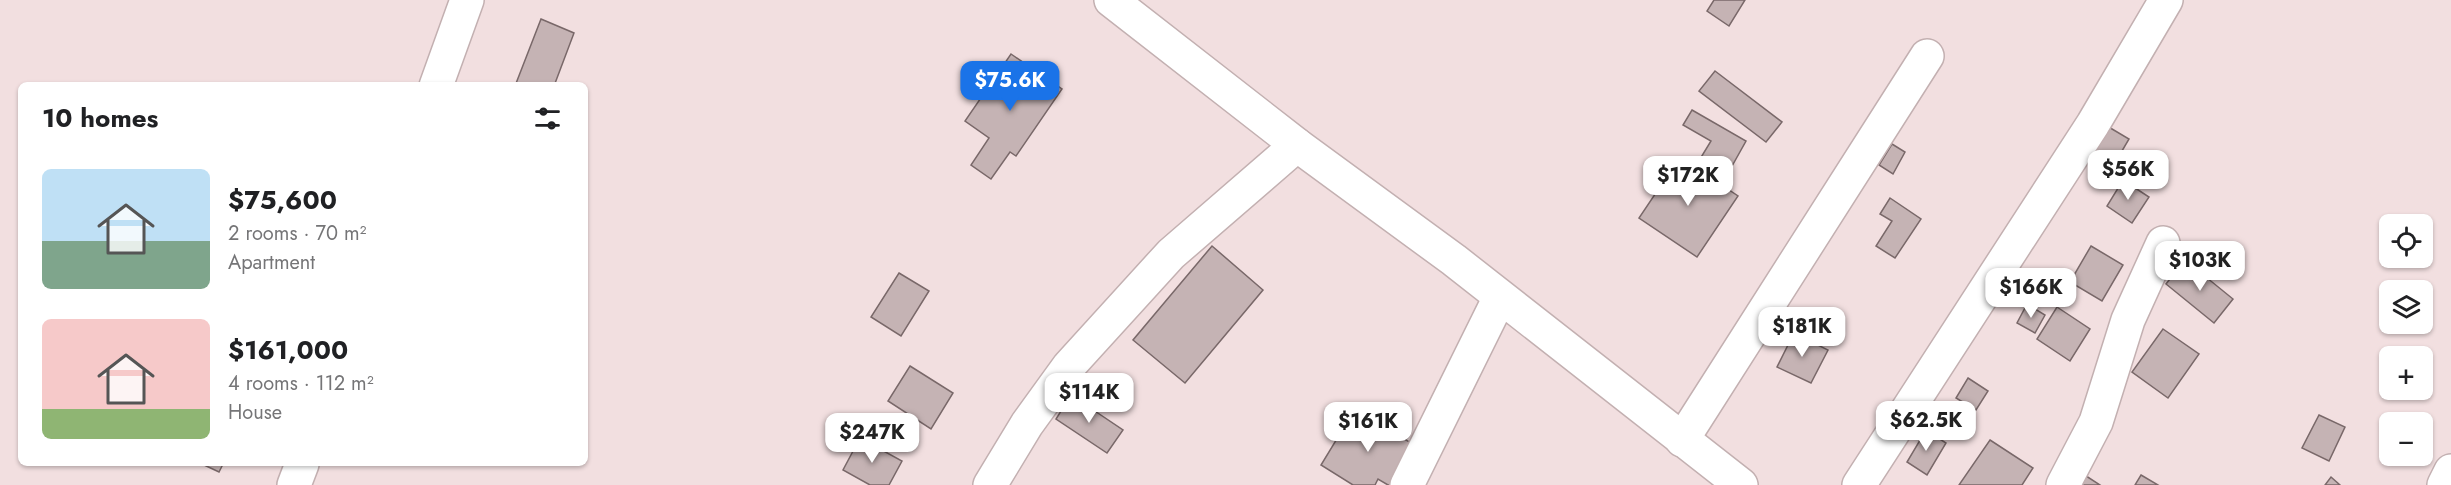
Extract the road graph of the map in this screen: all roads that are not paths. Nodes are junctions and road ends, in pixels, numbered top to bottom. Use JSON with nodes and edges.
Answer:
{"nodes":[{"id":1,"x":467,"y":0,"type":"edge"},
{"id":2,"x":2166,"y":0,"type":"edge"},
{"id":3,"x":1125,"y":4,"type":"edge"},
{"id":4,"x":1926,"y":56,"type":"dead end"},
{"id":5,"x":437,"y":82,"type":"edge"},
{"id":6,"x":1297,"y":145,"type":"junction"},
{"id":7,"x":2163,"y":243,"type":"dead end"},
{"id":8,"x":1500,"y":297,"type":"junction"},
{"id":9,"x":1682,"y":440,"type":"junction"},
{"id":10,"x":301,"y":466,"type":"edge"},
{"id":11,"x":2451,"y":471,"type":"edge"},
{"id":12,"x":294,"y":485,"type":"edge"},
{"id":13,"x":990,"y":485,"type":"edge"},
{"id":14,"x":1407,"y":485,"type":"edge"},
{"id":15,"x":1741,"y":485,"type":"edge"},
{"id":16,"x":1859,"y":485,"type":"edge"},
{"id":17,"x":2063,"y":485,"type":"edge"},
{"id":18,"x":2444,"y":485,"type":"edge"}],
"edges":[{"from":1,"to":5,"type":"street"},
{"from":2,"to":16,"type":"street"},
{"from":3,"to":6,"type":"street"},
{"from":4,"to":9,"type":"street"},
{"from":6,"to":8,"type":"street"},
{"from":6,"to":13,"type":"street"},
{"from":7,"to":17,"type":"street"},
{"from":8,"to":9,"type":"street"},
{"from":8,"to":14,"type":"street"},
{"from":9,"to":15,"type":"street"},
{"from":10,"to":12,"type":"street"},
{"from":11,"to":18,"type":"street"}]}
